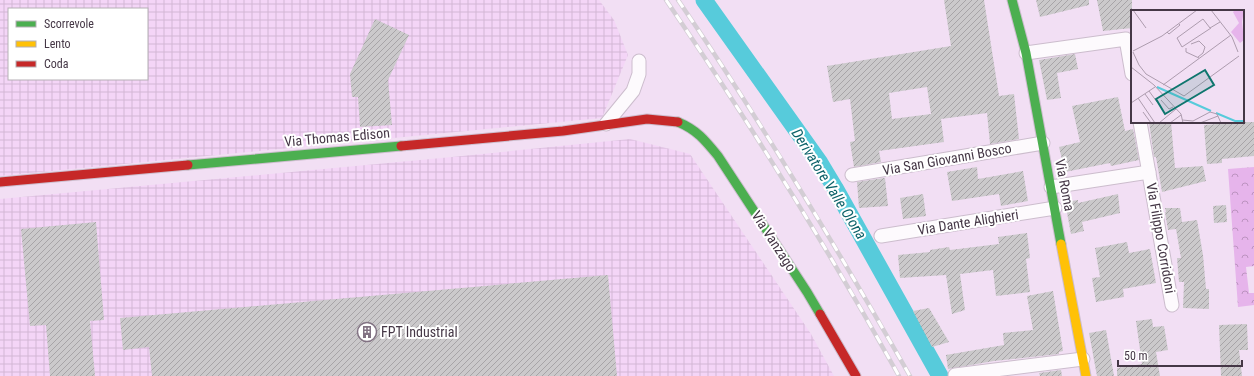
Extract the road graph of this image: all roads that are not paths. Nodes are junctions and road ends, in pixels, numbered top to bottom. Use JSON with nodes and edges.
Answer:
{"nodes":[{"id":1,"x":1012,"y":0,"type":"edge"},
{"id":2,"x":1026,"y":53,"type":"junction"},
{"id":3,"x":639,"y":61,"type":"dead end"},
{"id":4,"x":1131,"y":68,"type":"edge"},
{"id":5,"x":677,"y":121,"type":"joint"},
{"id":6,"x":1140,"y":123,"type":"edge"},
{"id":7,"x":606,"y":124,"type":"junction"},
{"id":8,"x":1042,"y":143,"type":"junction"},
{"id":9,"x":1149,"y":172,"type":"junction"},
{"id":10,"x":852,"y":175,"type":"dead end"},
{"id":11,"x":0,"y":182,"type":"edge"},
{"id":12,"x":1051,"y":187,"type":"junction"},
{"id":13,"x":1055,"y":208,"type":"junction"},
{"id":14,"x":881,"y":236,"type":"dead end"},
{"id":15,"x":1172,"y":305,"type":"dead end"},
{"id":16,"x":1083,"y":359,"type":"junction"},
{"id":17,"x":955,"y":375,"type":"edge"},
{"id":18,"x":856,"y":376,"type":"edge"},
{"id":19,"x":1086,"y":376,"type":"edge"}],
"edges":[{"from":1,"to":2,"type":"street","name":"Via Roma"},
{"from":2,"to":4,"type":"street"},
{"from":2,"to":8,"type":"street","name":"Via Roma"},
{"from":3,"to":7,"type":"street"},
{"from":5,"to":7,"type":"street","name":"Via Thomas Edison"},
{"from":5,"to":18,"type":"street","name":"Via Vanzago"},
{"from":6,"to":9,"type":"street","name":"Via Filippo Corridoni"},
{"from":7,"to":11,"type":"street","name":"Via Thomas Edison"},
{"from":8,"to":10,"type":"street","name":"Via San Giovanni Bosco"},
{"from":8,"to":12,"type":"street","name":"Via Roma"},
{"from":9,"to":12,"type":"street","name":"Via Filippo Corridoni"},
{"from":9,"to":15,"type":"street","name":"Via Filippo Corridoni"},
{"from":12,"to":13,"type":"street","name":"Via Roma"},
{"from":13,"to":14,"type":"street","name":"Via Dante Alighieri"},
{"from":13,"to":16,"type":"street","name":"Via Roma"},
{"from":16,"to":17,"type":"street"},
{"from":16,"to":19,"type":"street","name":"Via Roma"}]}
